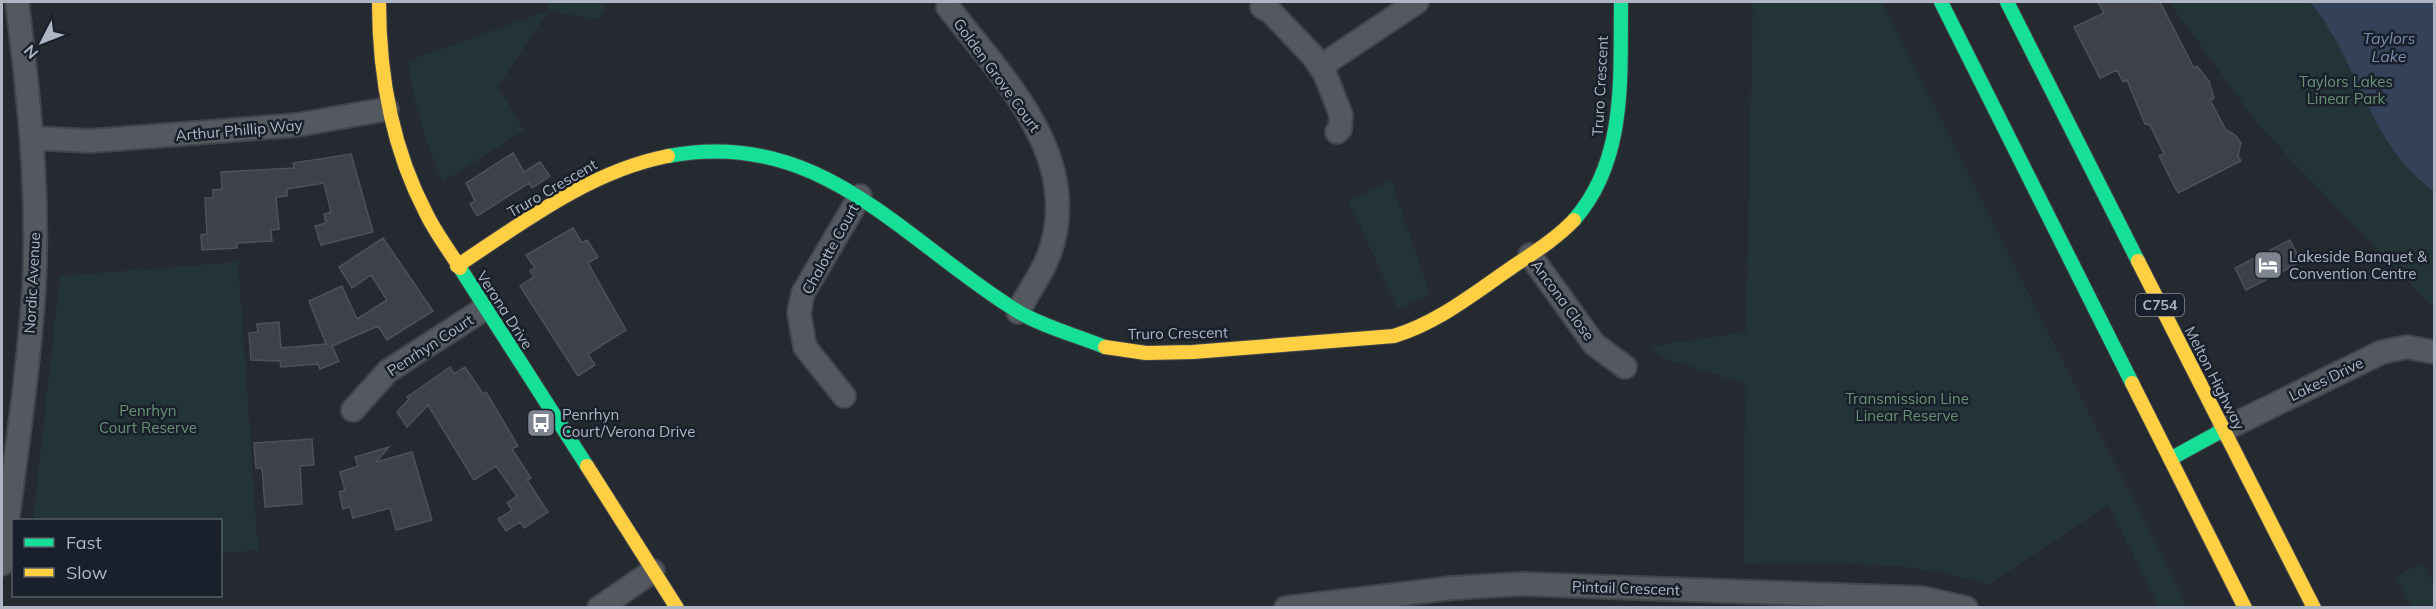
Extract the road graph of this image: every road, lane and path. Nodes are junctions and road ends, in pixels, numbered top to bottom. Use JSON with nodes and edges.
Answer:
{"nodes":[{"id":1,"x":18,"y":2,"type":"edge"},
{"id":2,"x":379,"y":2,"type":"edge"},
{"id":3,"x":1417,"y":2,"type":"edge"},
{"id":4,"x":1621,"y":2,"type":"edge"},
{"id":5,"x":1941,"y":2,"type":"edge"},
{"id":6,"x":2007,"y":2,"type":"edge"},
{"id":7,"x":948,"y":7,"type":"dead end"},
{"id":8,"x":1262,"y":7,"type":"dead end"},
{"id":9,"x":1321,"y":66,"type":"junction"},
{"id":10,"x":387,"y":109,"type":"junction"},
{"id":11,"x":1337,"y":132,"type":"dead end"},
{"id":12,"x":33,"y":146,"type":"junction"},
{"id":13,"x":860,"y":196,"type":"junction"},
{"id":14,"x":1530,"y":255,"type":"junction"},
{"id":15,"x":457,"y":266,"type":"junction"},
{"id":16,"x":484,"y":309,"type":"junction"},
{"id":17,"x":1018,"y":312,"type":"junction"},
{"id":18,"x":2434,"y":351,"type":"edge"},
{"id":19,"x":1627,"y":369,"type":"dead end"},
{"id":20,"x":843,"y":396,"type":"dead end"},
{"id":21,"x":353,"y":410,"type":"dead end"},
{"id":22,"x":2223,"y":430,"type":"junction"},
{"id":23,"x":2170,"y":459,"type":"junction"},
{"id":24,"x":2,"y":564,"type":"edge"},
{"id":25,"x":653,"y":571,"type":"junction"},
{"id":26,"x":1418,"y":599,"type":"edge"},
{"id":27,"x":599,"y":608,"type":"edge"},
{"id":28,"x":677,"y":608,"type":"edge"},
{"id":29,"x":1286,"y":608,"type":"edge"},
{"id":30,"x":1966,"y":608,"type":"edge"},
{"id":31,"x":2245,"y":608,"type":"edge"},
{"id":32,"x":2314,"y":608,"type":"edge"}],
"edges":[{"from":1,"to":12,"type":"street","name":"Nordic Avenue"},
{"from":2,"to":10,"type":"main road","name":"Verona Drive"},
{"from":3,"to":9,"type":"street"},
{"from":4,"to":14,"type":"main road","name":"Truro Crescent"},
{"from":5,"to":23,"type":"main road"},
{"from":6,"to":22,"type":"main road","name":"Melton Highway","number":"C754"},
{"from":7,"to":17,"type":"street","name":"Golden Grove Court"},
{"from":8,"to":9,"type":"street"},
{"from":9,"to":11,"type":"street"},
{"from":10,"to":12,"type":"street","name":"Arthur Phillip Way"},
{"from":10,"to":15,"type":"main road","name":"Verona Drive"},
{"from":12,"to":24,"type":"street","name":"Nordic Avenue"},
{"from":13,"to":15,"type":"main road","name":"Truro Crescent"},
{"from":13,"to":17,"type":"main road","name":"Truro Crescent"},
{"from":13,"to":20,"type":"street","name":"Chalotte Court"},
{"from":14,"to":17,"type":"main road","name":"Truro Crescent"},
{"from":14,"to":19,"type":"street","name":"Ancona Close"},
{"from":15,"to":16,"type":"main road","name":"Verona Drive"},
{"from":16,"to":21,"type":"street","name":"Penrhyn Court"},
{"from":16,"to":25,"type":"main road","name":"Verona Drive"},
{"from":18,"to":22,"type":"street","name":"Lakes Drive"},
{"from":22,"to":23,"type":"main road"},
{"from":22,"to":32,"type":"main road","name":"Melton Highway","number":"C754"},
{"from":23,"to":31,"type":"main road"},
{"from":25,"to":27,"type":"street"},
{"from":25,"to":28,"type":"main road","name":"Verona Drive"},
{"from":26,"to":29,"type":"street","name":"Pintail Crescent"},
{"from":26,"to":30,"type":"street","name":"Pintail Crescent"}]}
